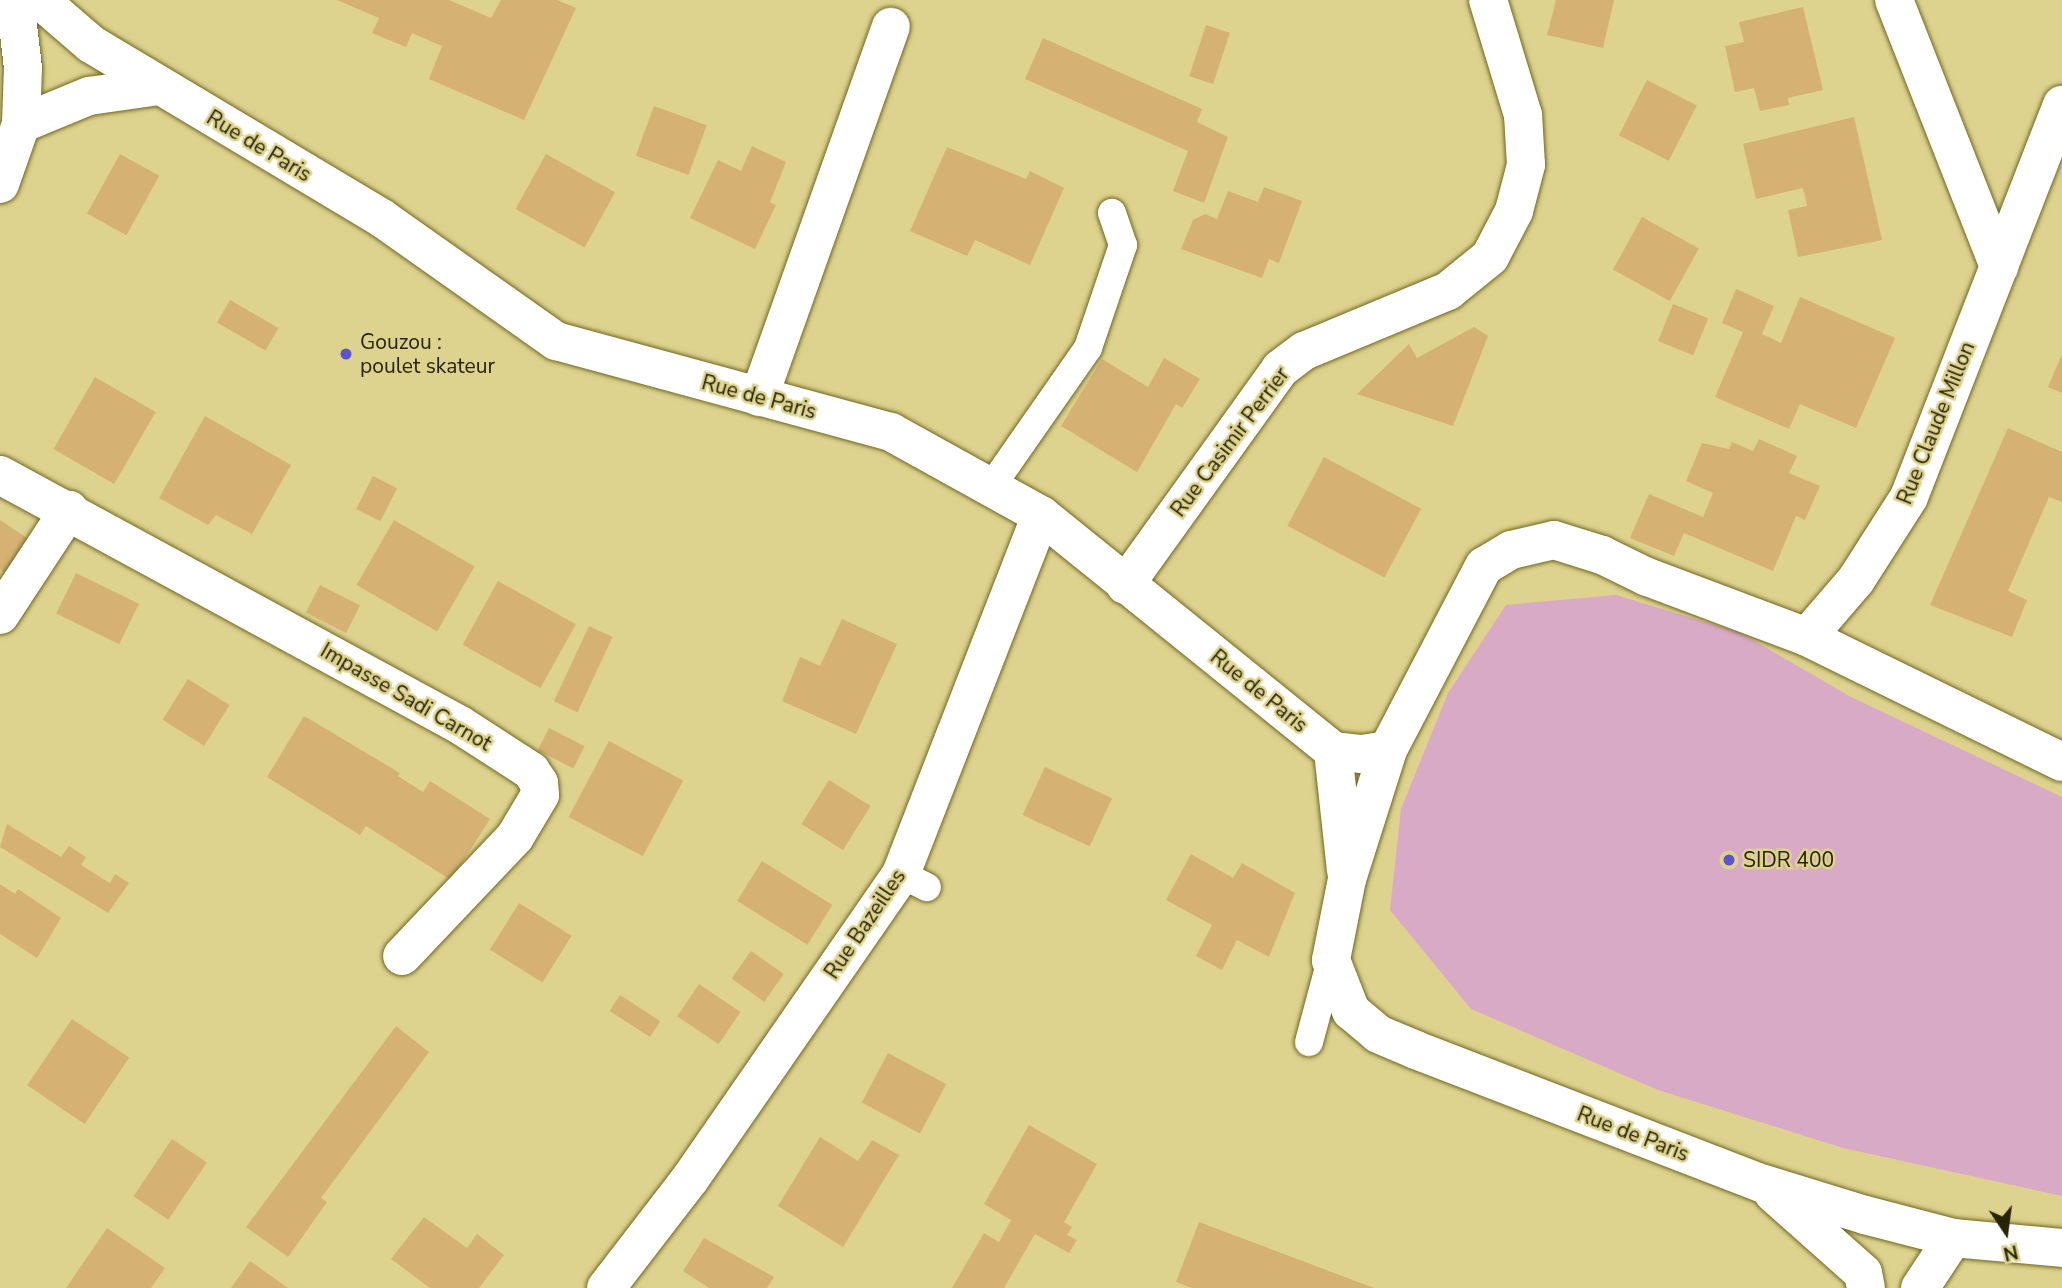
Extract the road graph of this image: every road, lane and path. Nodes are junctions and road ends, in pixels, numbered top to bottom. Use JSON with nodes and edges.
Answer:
{"nodes":[{"id":1,"x":15,"y":0,"type":"edge"},
{"id":2,"x":40,"y":0,"type":"edge"},
{"id":3,"x":1488,"y":0,"type":"edge"},
{"id":4,"x":1894,"y":0,"type":"edge"},
{"id":5,"x":891,"y":27,"type":"dead end"},
{"id":6,"x":159,"y":86,"type":"junction"},
{"id":7,"x":2062,"y":105,"type":"edge"},
{"id":8,"x":21,"y":124,"type":"junction"},
{"id":9,"x":0,"y":184,"type":"edge"},
{"id":10,"x":1112,"y":213,"type":"dead end"},
{"id":11,"x":1999,"y":267,"type":"junction"},
{"id":12,"x":760,"y":397,"type":"junction"},
{"id":13,"x":0,"y":475,"type":"edge"},
{"id":14,"x":991,"y":487,"type":"junction"},
{"id":15,"x":69,"y":510,"type":"junction"},
{"id":16,"x":1041,"y":515,"type":"junction"},
{"id":17,"x":1125,"y":585,"type":"junction"},
{"id":18,"x":0,"y":615,"type":"edge"},
{"id":19,"x":1807,"y":637,"type":"junction"},
{"id":20,"x":1388,"y":750,"type":"junction"},
{"id":21,"x":1332,"y":751,"type":"junction"},
{"id":22,"x":2062,"y":762,"type":"edge"},
{"id":23,"x":1347,"y":879,"type":"junction"},
{"id":24,"x":402,"y":956,"type":"dead end"},
{"id":25,"x":1331,"y":960,"type":"junction"},
{"id":26,"x":1309,"y":1042,"type":"dead end"},
{"id":27,"x":1764,"y":1184,"type":"junction"},
{"id":28,"x":1952,"y":1238,"type":"junction"},
{"id":29,"x":2062,"y":1248,"type":"edge"},
{"id":30,"x":606,"y":1288,"type":"edge"},
{"id":31,"x":1866,"y":1288,"type":"edge"},
{"id":32,"x":1920,"y":1288,"type":"edge"}],
"edges":[{"from":1,"to":8,"type":"street"},
{"from":2,"to":6,"type":"street","name":"Rue de Paris"},
{"from":3,"to":17,"type":"street","name":"Rue Casimir Perrier"},
{"from":4,"to":11,"type":"street"},
{"from":5,"to":12,"type":"street"},
{"from":6,"to":8,"type":"street"},
{"from":6,"to":12,"type":"street","name":"Rue de Paris"},
{"from":7,"to":11,"type":"street","name":"Rue Claude Millon"},
{"from":8,"to":9,"type":"street"},
{"from":10,"to":14,"type":"lane"},
{"from":11,"to":19,"type":"street","name":"Rue Claude Millon"},
{"from":12,"to":14,"type":"street","name":"Rue de Paris"},
{"from":13,"to":15,"type":"street","name":"Impasse Sadi Carnot"},
{"from":14,"to":16,"type":"street","name":"Rue de Paris"},
{"from":15,"to":18,"type":"street"},
{"from":15,"to":24,"type":"street","name":"Impasse Sadi Carnot"},
{"from":16,"to":17,"type":"street","name":"Rue de Paris"},
{"from":16,"to":30,"type":"street","name":"Rue Bazeilles"},
{"from":17,"to":21,"type":"street","name":"Rue de Paris"},
{"from":19,"to":20,"type":"street"},
{"from":19,"to":22,"type":"street"},
{"from":20,"to":21,"type":"street"},
{"from":20,"to":23,"type":"street"},
{"from":21,"to":23,"type":"street"},
{"from":23,"to":25,"type":"street"},
{"from":25,"to":26,"type":"lane"},
{"from":25,"to":27,"type":"street","name":"Rue de Paris"},
{"from":27,"to":28,"type":"street","name":"Rue de Paris"},
{"from":27,"to":31,"type":"street"},
{"from":28,"to":29,"type":"street","name":"Rue de Paris"},
{"from":28,"to":32,"type":"street"}]}
